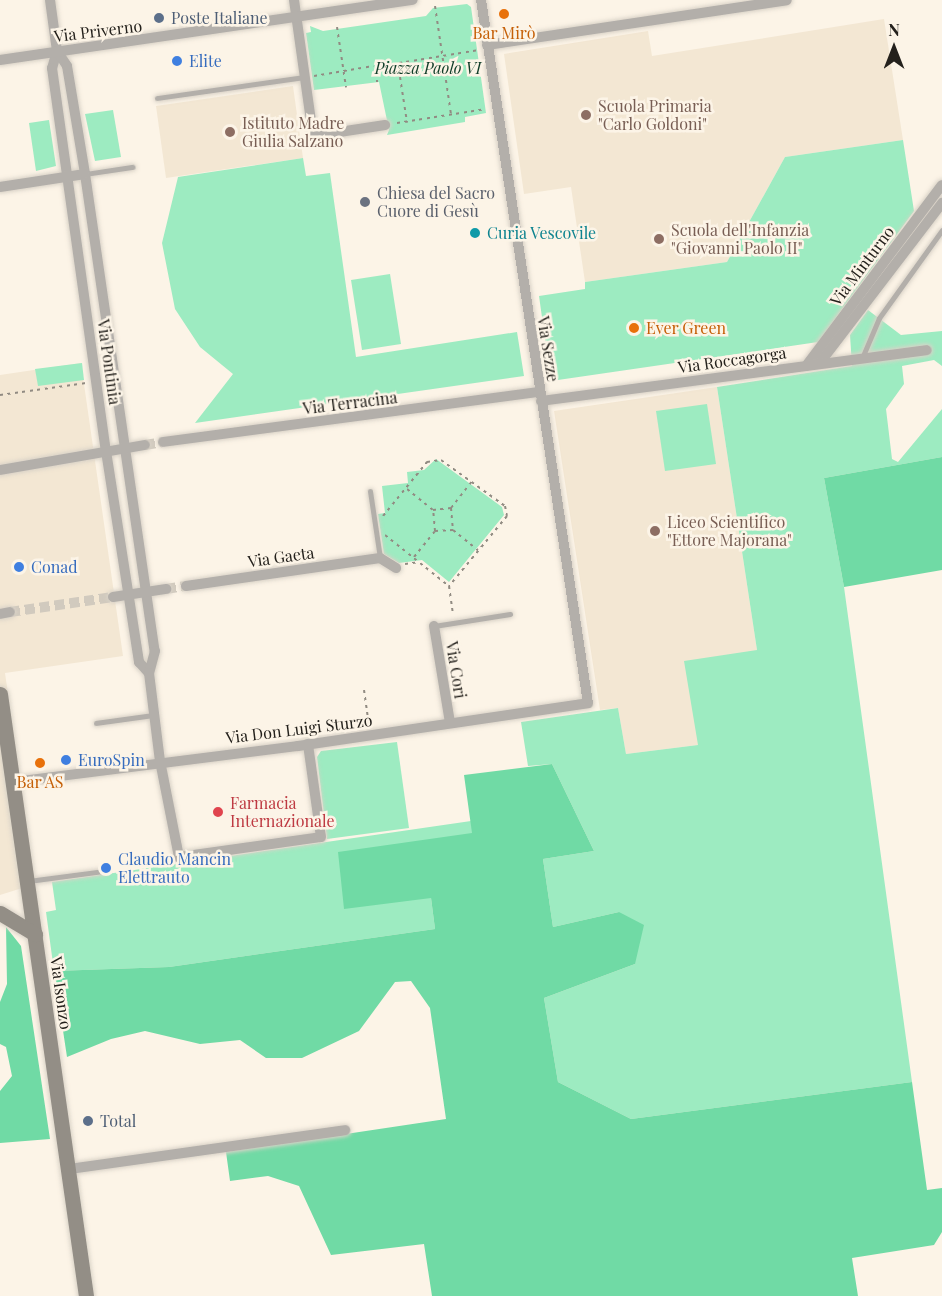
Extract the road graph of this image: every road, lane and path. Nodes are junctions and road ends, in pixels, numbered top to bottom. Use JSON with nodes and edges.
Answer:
{"nodes":[{"id":1,"x":50,"y":0,"type":"edge"},
{"id":2,"x":294,"y":0,"type":"edge"},
{"id":3,"x":413,"y":0,"type":"edge"},
{"id":4,"x":481,"y":0,"type":"edge"},
{"id":5,"x":787,"y":0,"type":"edge"},
{"id":6,"x":370,"y":3,"type":"edge"},
{"id":7,"x":435,"y":6,"type":"dead end"},
{"id":8,"x":297,"y":18,"type":"junction"},
{"id":9,"x":337,"y":27,"type":"dead end"},
{"id":10,"x":483,"y":48,"type":"junction"},
{"id":11,"x":57,"y":51,"type":"junction"},
{"id":12,"x":442,"y":56,"type":"junction"},
{"id":13,"x":0,"y":60,"type":"edge"},
{"id":14,"x":399,"y":63,"type":"dead end"},
{"id":15,"x":373,"y":66,"type":"dead end"},
{"id":16,"x":344,"y":71,"type":"junction"},
{"id":17,"x":306,"y":77,"type":"junction"},
{"id":18,"x":400,"y":77,"type":"dead end"},
{"id":19,"x":346,"y":87,"type":"dead end"},
{"id":20,"x":158,"y":98,"type":"dead end"},
{"id":21,"x":497,"y":108,"type":"junction"},
{"id":22,"x":451,"y":115,"type":"junction"},
{"id":23,"x":407,"y":122,"type":"junction"},
{"id":24,"x":385,"y":125,"type":"joint"},
{"id":25,"x":132,"y":167,"type":"dead end"},
{"id":26,"x":85,"y":174,"type":"junction"},
{"id":27,"x":67,"y":176,"type":"junction"},
{"id":28,"x":942,"y":185,"type":"edge"},
{"id":29,"x":0,"y":187,"type":"edge"},
{"id":30,"x":942,"y":203,"type":"edge"},
{"id":31,"x":942,"y":230,"type":"edge"},
{"id":32,"x":927,"y":350,"type":"dead end"},
{"id":33,"x":862,"y":358,"type":"junction"},
{"id":34,"x":819,"y":364,"type":"junction"},
{"id":35,"x":806,"y":366,"type":"junction"},
{"id":36,"x":96,"y":381,"type":"junction"},
{"id":37,"x":0,"y":395,"type":"edge"},
{"id":38,"x":540,"y":397,"type":"junction"},
{"id":39,"x":163,"y":442,"type":"tunnel mouth"},
{"id":40,"x":145,"y":445,"type":"tunnel mouth"},
{"id":41,"x":125,"y":448,"type":"junction"},
{"id":42,"x":106,"y":451,"type":"junction"},
{"id":43,"x":0,"y":470,"type":"edge"},
{"id":44,"x":471,"y":482,"type":"junction"},
{"id":45,"x":406,"y":488,"type":"junction"},
{"id":46,"x":370,"y":491,"type":"dead end"},
{"id":47,"x":451,"y":508,"type":"junction"},
{"id":48,"x":433,"y":510,"type":"junction"},
{"id":49,"x":375,"y":526,"type":"junction"},
{"id":50,"x":453,"y":530,"type":"junction"},
{"id":51,"x":435,"y":531,"type":"junction"},
{"id":52,"x":478,"y":550,"type":"junction"},
{"id":53,"x":414,"y":557,"type":"junction"},
{"id":54,"x":380,"y":558,"type":"junction"},
{"id":55,"x":396,"y":568,"type":"dead end"},
{"id":56,"x":186,"y":586,"type":"tunnel mouth"},
{"id":57,"x":448,"y":586,"type":"junction"},
{"id":58,"x":166,"y":589,"type":"tunnel mouth"},
{"id":59,"x":147,"y":592,"type":"junction"},
{"id":60,"x":128,"y":595,"type":"junction"},
{"id":61,"x":113,"y":597,"type":"tunnel mouth"},
{"id":62,"x":510,"y":614,"type":"dead end"},
{"id":63,"x":454,"y":622,"type":"junction"},
{"id":64,"x":434,"y":626,"type":"joint"},
{"id":65,"x":149,"y":673,"type":"junction"},
{"id":66,"x":364,"y":690,"type":"dead end"},
{"id":67,"x":0,"y":694,"type":"edge"},
{"id":68,"x":588,"y":703,"type":"joint"},
{"id":69,"x":154,"y":715,"type":"junction"},
{"id":70,"x":368,"y":717,"type":"dead end"},
{"id":71,"x":96,"y":723,"type":"dead end"},
{"id":72,"x":450,"y":723,"type":"junction"},
{"id":73,"x":308,"y":744,"type":"junction"},
{"id":74,"x":159,"y":761,"type":"junction"},
{"id":75,"x":13,"y":782,"type":"junction"},
{"id":76,"x":104,"y":872,"type":"dead end"},
{"id":77,"x":27,"y":881,"type":"junction"},
{"id":78,"x":0,"y":913,"type":"edge"},
{"id":79,"x":35,"y":934,"type":"junction"},
{"id":80,"x":345,"y":1130,"type":"dead end"},
{"id":81,"x":69,"y":1169,"type":"junction"},
{"id":82,"x":86,"y":1296,"type":"edge"}],
"edges":[{"from":1,"to":11,"type":"street","name":"Via Pontinia"},
{"from":2,"to":8,"type":"street"},
{"from":3,"to":6,"type":"street","name":"Via Priverno"},
{"from":4,"to":10,"type":"street","name":"Via Sezze"},
{"from":5,"to":10,"type":"street"},
{"from":6,"to":8,"type":"street","name":"Via Priverno"},
{"from":7,"to":12,"type":"path"},
{"from":8,"to":11,"type":"street","name":"Via Priverno"},
{"from":8,"to":17,"type":"street"},
{"from":9,"to":16,"type":"path"},
{"from":10,"to":12,"type":"path"},
{"from":10,"to":21,"type":"street","name":"Via Sezze"},
{"from":11,"to":13,"type":"street","name":"Via Priverno"},
{"from":11,"to":26,"type":"street","name":"Via Pontinia"},
{"from":11,"to":27,"type":"street","name":"Via Pontinia"},
{"from":12,"to":14,"type":"path"},
{"from":12,"to":22,"type":"path"},
{"from":15,"to":16,"type":"path"},
{"from":16,"to":17,"type":"path"},
{"from":16,"to":19,"type":"path"},
{"from":17,"to":20,"type":"lane"},
{"from":17,"to":24,"type":"street"},
{"from":18,"to":23,"type":"path"},
{"from":21,"to":22,"type":"path"},
{"from":21,"to":38,"type":"street","name":"Via Sezze"},
{"from":22,"to":23,"type":"path"},
{"from":23,"to":24,"type":"path"},
{"from":25,"to":26,"type":"lane"},
{"from":26,"to":27,"type":"street"},
{"from":26,"to":41,"type":"street","name":"Via Pontinia"},
{"from":27,"to":29,"type":"street"},
{"from":27,"to":36,"type":"street","name":"Via Pontinia"},
{"from":28,"to":35,"type":"street","name":"Via Minturno"},
{"from":30,"to":34,"type":"street","name":"Via Minturno"},
{"from":31,"to":33,"type":"lane"},
{"from":32,"to":33,"type":"street","name":"Via Roccagorga"},
{"from":33,"to":34,"type":"street","name":"Via Roccagorga"},
{"from":34,"to":35,"type":"street","name":"Via Roccagorga"},
{"from":35,"to":38,"type":"street","name":"Via Roccagorga"},
{"from":36,"to":37,"type":"path"},
{"from":36,"to":42,"type":"street","name":"Via Pontinia"},
{"from":38,"to":39,"type":"street","name":"Via Terracina"},
{"from":38,"to":68,"type":"street","name":"Via Sezze"},
{"from":40,"to":41,"type":"street"},
{"from":41,"to":42,"type":"street"},
{"from":41,"to":59,"type":"street","name":"Via Pontinia"},
{"from":42,"to":43,"type":"street"},
{"from":42,"to":60,"type":"street","name":"Via Pontinia"},
{"from":44,"to":45,"type":"path"},
{"from":44,"to":47,"type":"path"},
{"from":44,"to":52,"type":"path"},
{"from":45,"to":48,"type":"path"},
{"from":45,"to":49,"type":"path"},
{"from":46,"to":49,"type":"lane"},
{"from":47,"to":48,"type":"path"},
{"from":47,"to":50,"type":"path"},
{"from":48,"to":51,"type":"path"},
{"from":49,"to":53,"type":"path"},
{"from":49,"to":54,"type":"lane"},
{"from":50,"to":51,"type":"path"},
{"from":50,"to":52,"type":"path"},
{"from":51,"to":53,"type":"path"},
{"from":52,"to":57,"type":"path"},
{"from":53,"to":57,"type":"path"},
{"from":54,"to":55,"type":"street"},
{"from":54,"to":56,"type":"street","name":"Via Gaeta"},
{"from":57,"to":63,"type":"path"},
{"from":58,"to":59,"type":"street"},
{"from":59,"to":60,"type":"street"},
{"from":59,"to":65,"type":"street","name":"Via Pontinia"},
{"from":60,"to":61,"type":"street"},
{"from":60,"to":65,"type":"street","name":"Via Pontinia"},
{"from":62,"to":63,"type":"lane","name":"Via Cori"},
{"from":63,"to":64,"type":"lane","name":"Via Cori"},
{"from":64,"to":72,"type":"street","name":"Via Cori"},
{"from":65,"to":69,"type":"street","name":"Via Pontinia"},
{"from":66,"to":70,"type":"path"},
{"from":67,"to":75,"type":"main road","name":"Via Isonzo"},
{"from":68,"to":72,"type":"street","name":"Via Don Luigi Sturzo"},
{"from":69,"to":71,"type":"lane"},
{"from":69,"to":74,"type":"street","name":"Via Pontinia"},
{"from":72,"to":73,"type":"street","name":"Via Don Luigi Sturzo"},
{"from":73,"to":74,"type":"street","name":"Via Don Luigi Sturzo"},
{"from":73,"to":74,"type":"street","name":"Via Pontinia"},
{"from":74,"to":75,"type":"street","name":"Via Don Luigi Sturzo"},
{"from":75,"to":77,"type":"main road","name":"Via Isonzo"},
{"from":76,"to":77,"type":"lane"},
{"from":77,"to":79,"type":"main road","name":"Via Isonzo"},
{"from":78,"to":79,"type":"main road"},
{"from":79,"to":81,"type":"main road","name":"Via Isonzo"},
{"from":80,"to":81,"type":"street"},
{"from":81,"to":82,"type":"main road","name":"Via Isonzo"}]}
